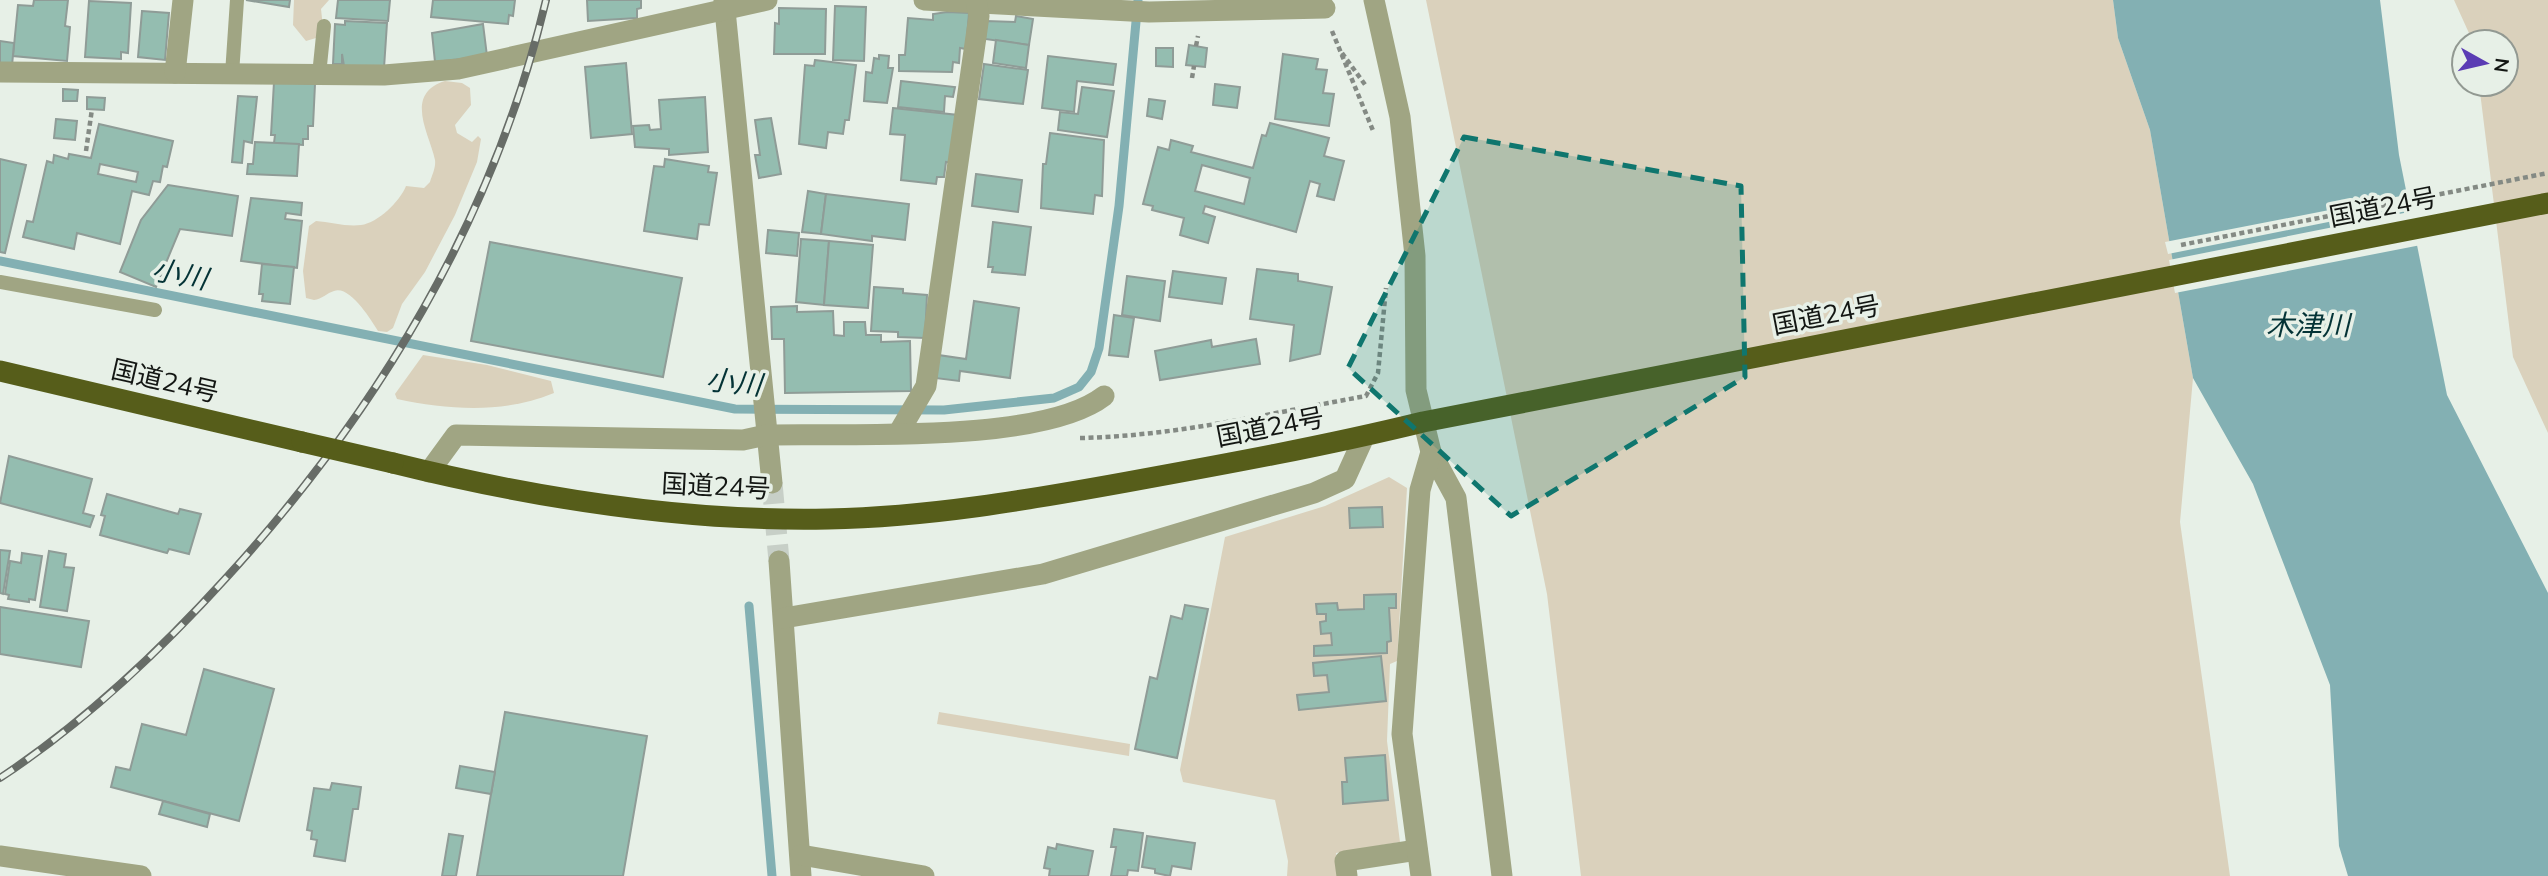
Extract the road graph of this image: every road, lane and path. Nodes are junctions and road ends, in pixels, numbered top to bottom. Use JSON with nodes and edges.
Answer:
{"nodes":[{"id":1,"x":183,"y":0,"type":"edge"},
{"id":2,"x":237,"y":0,"type":"edge"},
{"id":3,"x":767,"y":0,"type":"edge"},
{"id":4,"x":924,"y":0,"type":"edge"},
{"id":5,"x":1374,"y":0,"type":"edge"},
{"id":6,"x":976,"y":2,"type":"edge"},
{"id":7,"x":724,"y":4,"type":"edge"},
{"id":8,"x":1325,"y":8,"type":"joint"},
{"id":9,"x":324,"y":26,"type":"dead end"},
{"id":10,"x":1194,"y":66,"type":"dead end"},
{"id":11,"x":0,"y":72,"type":"edge"},
{"id":12,"x":175,"y":73,"type":"junction"},
{"id":13,"x":232,"y":74,"type":"junction"},
{"id":14,"x":319,"y":75,"type":"junction"},
{"id":15,"x":1192,"y":78,"type":"dead end"},
{"id":16,"x":92,"y":109,"type":"dead end"},
{"id":17,"x":1375,"y":146,"type":"dead end"},
{"id":18,"x":86,"y":152,"type":"dead end"},
{"id":19,"x":2548,"y":203,"type":"edge"},
{"id":20,"x":1387,"y":278,"type":"dead end"},
{"id":21,"x":0,"y":282,"type":"edge"},
{"id":22,"x":156,"y":310,"type":"dead end"},
{"id":23,"x":0,"y":371,"type":"edge"},
{"id":24,"x":1104,"y":396,"type":"dead end"},
{"id":25,"x":1366,"y":396,"type":"dead end"},
{"id":26,"x":1423,"y":422,"type":"junction"},
{"id":27,"x":901,"y":429,"type":"junction"},
{"id":28,"x":766,"y":431,"type":"junction"},
{"id":29,"x":1364,"y":437,"type":"junction"},
{"id":30,"x":1431,"y":452,"type":"junction"},
{"id":31,"x":429,"y":472,"type":"junction"},
{"id":32,"x":772,"y":483,"type":"tunnel mouth"},
{"id":33,"x":779,"y":561,"type":"tunnel mouth"},
{"id":34,"x":784,"y":618,"type":"junction"},
{"id":35,"x":1418,"y":850,"type":"junction"},
{"id":36,"x":0,"y":856,"type":"edge"},
{"id":37,"x":801,"y":866,"type":"edge"},
{"id":38,"x":141,"y":876,"type":"edge"},
{"id":39,"x":924,"y":876,"type":"edge"},
{"id":40,"x":1347,"y":876,"type":"edge"},
{"id":41,"x":1421,"y":876,"type":"edge"},
{"id":42,"x":1502,"y":876,"type":"edge"}],
"edges":[{"from":1,"to":12,"type":"street"},
{"from":2,"to":13,"type":"lane"},
{"from":3,"to":7,"type":"street"},
{"from":4,"to":6,"type":"street"},
{"from":5,"to":26,"type":"street"},
{"from":6,"to":8,"type":"street"},
{"from":6,"to":27,"type":"street"},
{"from":7,"to":14,"type":"street"},
{"from":7,"to":28,"type":"street"},
{"from":8,"to":17,"type":"path"},
{"from":9,"to":14,"type":"lane"},
{"from":10,"to":15,"type":"path"},
{"from":11,"to":12,"type":"street"},
{"from":12,"to":13,"type":"street"},
{"from":13,"to":14,"type":"street"},
{"from":16,"to":18,"type":"path"},
{"from":19,"to":26,"type":"highway","name":"国道24号"},
{"from":20,"to":25,"type":"path"},
{"from":21,"to":22,"type":"lane"},
{"from":23,"to":31,"type":"highway","name":"国道24号","bridge":true},
{"from":24,"to":27,"type":"street"},
{"from":26,"to":29,"type":"highway","name":"国道24号"},
{"from":26,"to":30,"type":"street"},
{"from":27,"to":28,"type":"street"},
{"from":28,"to":31,"type":"street"},
{"from":28,"to":32,"type":"street"},
{"from":29,"to":31,"type":"highway","name":"国道24号"},
{"from":29,"to":34,"type":"street"},
{"from":30,"to":35,"type":"street"},
{"from":30,"to":42,"type":"street"},
{"from":33,"to":34,"type":"street"},
{"from":34,"to":37,"type":"street"},
{"from":35,"to":40,"type":"street"},
{"from":35,"to":41,"type":"street"},
{"from":36,"to":38,"type":"street"},
{"from":37,"to":39,"type":"street"}]}
